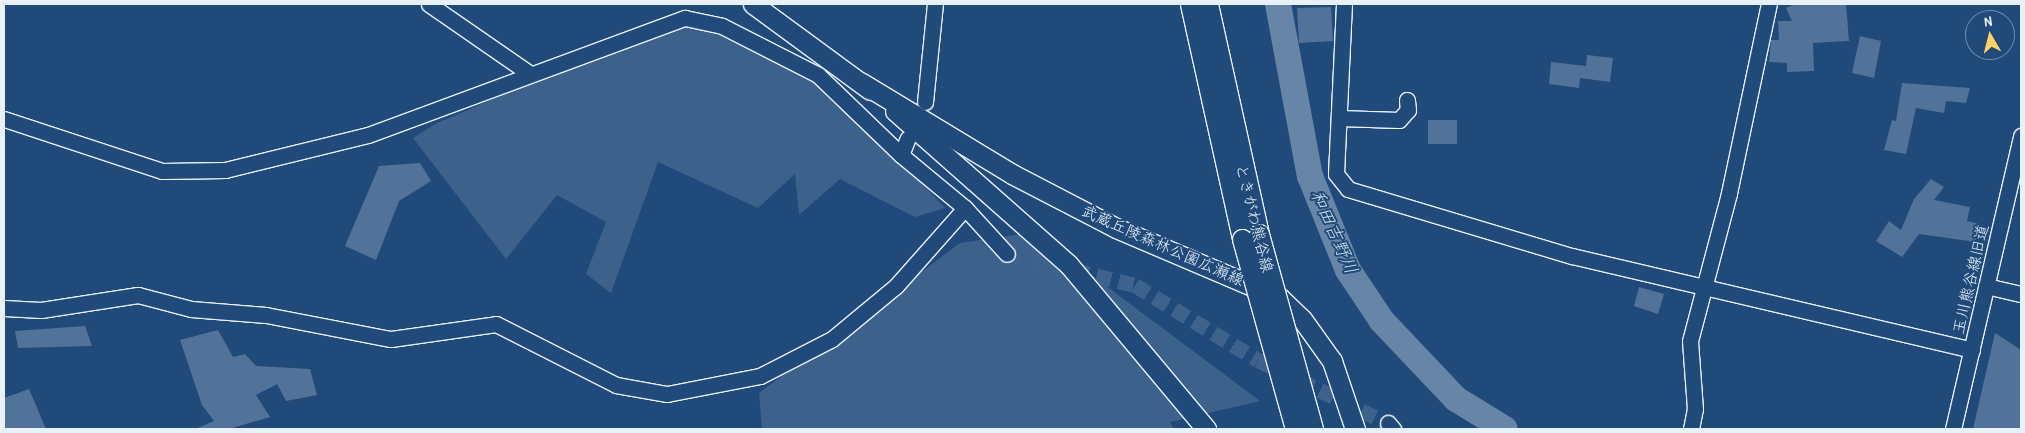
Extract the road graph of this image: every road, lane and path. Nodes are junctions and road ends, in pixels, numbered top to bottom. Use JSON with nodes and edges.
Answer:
{"nodes":[{"id":1,"x":429,"y":4,"type":"edge"},
{"id":2,"x":753,"y":4,"type":"edge"},
{"id":3,"x":935,"y":4,"type":"edge"},
{"id":4,"x":1190,"y":4,"type":"edge"},
{"id":5,"x":1208,"y":4,"type":"edge"},
{"id":6,"x":1344,"y":4,"type":"edge"},
{"id":7,"x":1769,"y":4,"type":"edge"},
{"id":8,"x":530,"y":74,"type":"junction"},
{"id":9,"x":862,"y":83,"type":"junction"},
{"id":10,"x":1407,"y":100,"type":"dead end"},
{"id":11,"x":925,"y":102,"type":"dead end"},
{"id":12,"x":4,"y":118,"type":"edge"},
{"id":13,"x":1339,"y":118,"type":"junction"},
{"id":14,"x":2021,"y":136,"type":"edge"},
{"id":15,"x":908,"y":138,"type":"dead end"},
{"id":16,"x":901,"y":155,"type":"junction"},
{"id":17,"x":965,"y":208,"type":"junction"},
{"id":18,"x":1250,"y":236,"type":"junction"},
{"id":19,"x":1007,"y":254,"type":"tunnel mouth"},
{"id":20,"x":1703,"y":286,"type":"junction"},
{"id":21,"x":1986,"y":286,"type":"junction"},
{"id":22,"x":2021,"y":294,"type":"edge"},
{"id":23,"x":4,"y":308,"type":"edge"},
{"id":24,"x":1972,"y":350,"type":"junction"},
{"id":25,"x":1206,"y":429,"type":"edge"},
{"id":26,"x":1295,"y":429,"type":"edge"},
{"id":27,"x":1313,"y":429,"type":"edge"},
{"id":28,"x":1355,"y":429,"type":"edge"},
{"id":29,"x":1691,"y":429,"type":"edge"},
{"id":30,"x":1953,"y":429,"type":"edge"}],
"edges":[{"from":1,"to":8,"type":"street"},
{"from":2,"to":9,"type":"main road","name":"武蔵丘陵森林公園広瀬線"},
{"from":3,"to":11,"type":"street"},
{"from":4,"to":18,"type":"main road","name":"ときがわ熊谷線"},
{"from":5,"to":18,"type":"main road","name":"ときがわ熊谷線"},
{"from":6,"to":13,"type":"street"},
{"from":7,"to":20,"type":"street"},
{"from":8,"to":12,"type":"street"},
{"from":8,"to":16,"type":"street"},
{"from":9,"to":25,"type":"main road","name":"武蔵丘陵森林公園広瀬線"},
{"from":9,"to":28,"type":"main road","name":"武蔵丘陵森林公園広瀬線"},
{"from":10,"to":13,"type":"street"},
{"from":13,"to":20,"type":"street"},
{"from":14,"to":21,"type":"street","name":"玉川熊谷線旧道"},
{"from":15,"to":16,"type":"street"},
{"from":16,"to":17,"type":"street"},
{"from":17,"to":19,"type":"street"},
{"from":17,"to":23,"type":"street"},
{"from":18,"to":26,"type":"main road","name":"ときがわ熊谷線","bridge":true},
{"from":18,"to":27,"type":"main road","name":"ときがわ熊谷線","bridge":true},
{"from":20,"to":24,"type":"street"},
{"from":20,"to":29,"type":"street"},
{"from":21,"to":22,"type":"street"},
{"from":21,"to":24,"type":"street","name":"玉川熊谷線旧道"},
{"from":24,"to":30,"type":"street","name":"玉川熊谷線旧道"}]}
